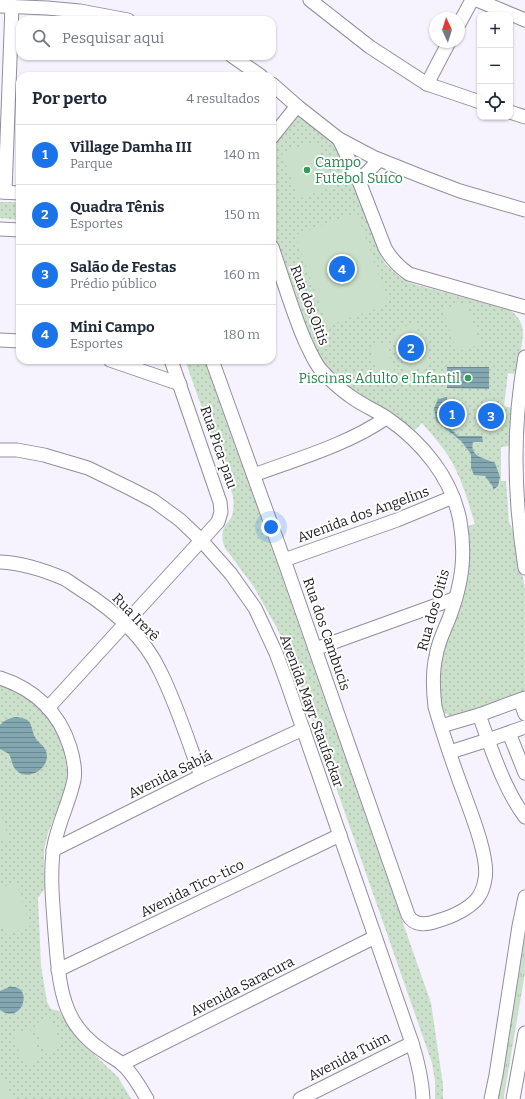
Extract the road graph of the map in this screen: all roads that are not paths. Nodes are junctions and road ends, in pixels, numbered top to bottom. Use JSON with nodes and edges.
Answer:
{"nodes":[{"id":1,"x":310,"y":0,"type":"edge"},
{"id":2,"x":472,"y":0,"type":"edge"},
{"id":3,"x":477,"y":0,"type":"edge"},
{"id":4,"x":6,"y":6,"type":"edge"},
{"id":5,"x":465,"y":13,"type":"edge"},
{"id":6,"x":107,"y":16,"type":"edge"},
{"id":7,"x":525,"y":20,"type":"edge"},
{"id":8,"x":446,"y":48,"type":"edge"},
{"id":9,"x":238,"y":60,"type":"edge"},
{"id":10,"x":255,"y":72,"type":"edge"},
{"id":11,"x":426,"y":84,"type":"junction"},
{"id":12,"x":276,"y":87,"type":"edge"},
{"id":13,"x":10,"y":99,"type":"edge"},
{"id":14,"x":477,"y":101,"type":"edge"},
{"id":15,"x":298,"y":106,"type":"junction"},
{"id":16,"x":513,"y":113,"type":"edge"},
{"id":17,"x":525,"y":117,"type":"edge"},
{"id":18,"x":276,"y":132,"type":"edge"},
{"id":19,"x":339,"y":139,"type":"junction"},
{"id":20,"x":379,"y":160,"type":"junction"},
{"id":21,"x":359,"y":181,"type":"junction"},
{"id":22,"x":3,"y":192,"type":"edge"},
{"id":23,"x":16,"y":193,"type":"edge"},
{"id":24,"x":525,"y":210,"type":"edge"},
{"id":25,"x":0,"y":229,"type":"edge"},
{"id":26,"x":16,"y":230,"type":"edge"},
{"id":27,"x":276,"y":259,"type":"edge"},
{"id":28,"x":525,"y":307,"type":"edge"},
{"id":29,"x":0,"y":340,"type":"edge"},
{"id":30,"x":16,"y":341,"type":"edge"},
{"id":31,"x":525,"y":357,"type":"edge"},
{"id":32,"x":122,"y":364,"type":"edge"},
{"id":33,"x":172,"y":364,"type":"edge"},
{"id":34,"x":213,"y":364,"type":"edge"},
{"id":35,"x":180,"y":384,"type":"junction"},
{"id":36,"x":386,"y":418,"type":"junction"},
{"id":37,"x":0,"y":450,"type":"edge"},
{"id":38,"x":254,"y":475,"type":"junction"},
{"id":39,"x":453,"y":497,"type":"junction"},
{"id":40,"x":521,"y":503,"type":"edge"},
{"id":41,"x":201,"y":540,"type":"junction"},
{"id":42,"x":284,"y":560,"type":"junction"},
{"id":43,"x":0,"y":562,"type":"edge"},
{"id":44,"x":525,"y":568,"type":"edge"},
{"id":45,"x":456,"y":598,"type":"junction"},
{"id":46,"x":124,"y":624,"type":"junction"},
{"id":47,"x":315,"y":649,"type":"junction"},
{"id":48,"x":0,"y":678,"type":"edge"},
{"id":49,"x":522,"y":699,"type":"edge"},
{"id":50,"x":48,"y":708,"type":"junction"},
{"id":51,"x":525,"y":714,"type":"edge"},
{"id":52,"x":479,"y":715,"type":"junction"},
{"id":53,"x":441,"y":726,"type":"junction"},
{"id":54,"x":525,"y":727,"type":"edge"},
{"id":55,"x":302,"y":729,"type":"junction"},
{"id":56,"x":509,"y":733,"type":"junction"},
{"id":57,"x":488,"y":740,"type":"junction"},
{"id":58,"x":450,"y":752,"type":"junction"},
{"id":59,"x":525,"y":773,"type":"edge"},
{"id":60,"x":201,"y":776,"type":"junction"},
{"id":61,"x":525,"y":817,"type":"edge"},
{"id":62,"x":340,"y":835,"type":"junction"},
{"id":63,"x":53,"y":850,"type":"junction"},
{"id":64,"x":525,"y":897,"type":"edge"},
{"id":65,"x":478,"y":898,"type":"joint"},
{"id":66,"x":375,"y":937,"type":"junction"},
{"id":67,"x":58,"y":970,"type":"junction"},
{"id":68,"x":525,"y":1033,"type":"edge"},
{"id":69,"x":412,"y":1042,"type":"junction"},
{"id":70,"x":122,"y":1064,"type":"junction"},
{"id":71,"x":147,"y":1099,"type":"edge"},
{"id":72,"x":300,"y":1099,"type":"edge"},
{"id":73,"x":423,"y":1099,"type":"edge"},
{"id":74,"x":491,"y":1099,"type":"edge"},
{"id":75,"x":514,"y":1099,"type":"edge"}],
"edges":[{"from":1,"to":11,"type":"street"},
{"from":2,"to":5,"type":"street"},
{"from":3,"to":7,"type":"street"},
{"from":4,"to":6,"type":"street"},
{"from":4,"to":13,"type":"street"},
{"from":8,"to":11,"type":"street"},
{"from":9,"to":10,"type":"street"},
{"from":11,"to":14,"type":"street"},
{"from":12,"to":15,"type":"street"},
{"from":13,"to":22,"type":"street"},
{"from":15,"to":18,"type":"street"},
{"from":15,"to":19,"type":"street"},
{"from":16,"to":17,"type":"street"},
{"from":19,"to":20,"type":"street"},
{"from":19,"to":21,"type":"street"},
{"from":20,"to":21,"type":"street"},
{"from":20,"to":24,"type":"street"},
{"from":21,"to":28,"type":"street"},
{"from":22,"to":23,"type":"street"},
{"from":25,"to":26,"type":"street"},
{"from":27,"to":36,"type":"street","name":"Rua dos Oitis"},
{"from":29,"to":30,"type":"street"},
{"from":31,"to":40,"type":"street"},
{"from":32,"to":35,"type":"street"},
{"from":33,"to":35,"type":"street","name":"Rua Pica-pau"},
{"from":34,"to":38,"type":"street","name":"Rua dos Cambucis"},
{"from":35,"to":41,"type":"street","name":"Rua Pica-pau"},
{"from":36,"to":38,"type":"street"},
{"from":36,"to":39,"type":"street","name":"Rua dos Oitis"},
{"from":37,"to":41,"type":"street","name":"Avenida Mayr Staufackar"},
{"from":38,"to":42,"type":"street","name":"Rua dos Cambucis"},
{"from":39,"to":42,"type":"street","name":"Avenida dos Angelins"},
{"from":39,"to":45,"type":"street","name":"Rua dos Oitis"},
{"from":40,"to":44,"type":"street"},
{"from":41,"to":46,"type":"street","name":"Rua Pica-pau"},
{"from":41,"to":55,"type":"street","name":"Avenida Mayr Staufackar"},
{"from":42,"to":47,"type":"street","name":"Rua dos Cambucis"},
{"from":43,"to":46,"type":"street","name":"Rua Irerê"},
{"from":45,"to":47,"type":"street"},
{"from":45,"to":53,"type":"street","name":"Rua dos Oitis"},
{"from":46,"to":50,"type":"street","name":"Rua Pica-pau"},
{"from":46,"to":60,"type":"street","name":"Rua Irerê"},
{"from":47,"to":65,"type":"street","name":"Rua dos Cambucis"},
{"from":48,"to":50,"type":"street"},
{"from":49,"to":51,"type":"street"},
{"from":49,"to":52,"type":"street"},
{"from":50,"to":63,"type":"street"},
{"from":52,"to":53,"type":"street"},
{"from":52,"to":57,"type":"street"},
{"from":53,"to":58,"type":"street","name":"Rua dos Oitis"},
{"from":54,"to":56,"type":"street"},
{"from":55,"to":60,"type":"street","name":"Avenida Sabiá"},
{"from":55,"to":62,"type":"street","name":"Avenida Mayr Staufackar"},
{"from":56,"to":57,"type":"street"},
{"from":56,"to":59,"type":"street"},
{"from":57,"to":58,"type":"street"},
{"from":57,"to":61,"type":"street"},
{"from":58,"to":65,"type":"street","name":"Rua dos Oitis"},
{"from":60,"to":63,"type":"street","name":"Avenida Sabiá"},
{"from":62,"to":66,"type":"street","name":"Avenida Mayr Staufackar"},
{"from":62,"to":67,"type":"street","name":"Avenida Tico-tico"},
{"from":63,"to":67,"type":"street"},
{"from":64,"to":74,"type":"street"},
{"from":66,"to":69,"type":"street","name":"Avenida Mayr Staufackar"},
{"from":66,"to":70,"type":"street","name":"Avenida Saracura"},
{"from":67,"to":70,"type":"street"},
{"from":68,"to":75,"type":"street"},
{"from":69,"to":72,"type":"street","name":"Avenida Tuim"},
{"from":69,"to":73,"type":"street","name":"Avenida Mayr Staufackar"},
{"from":70,"to":71,"type":"street"}]}
